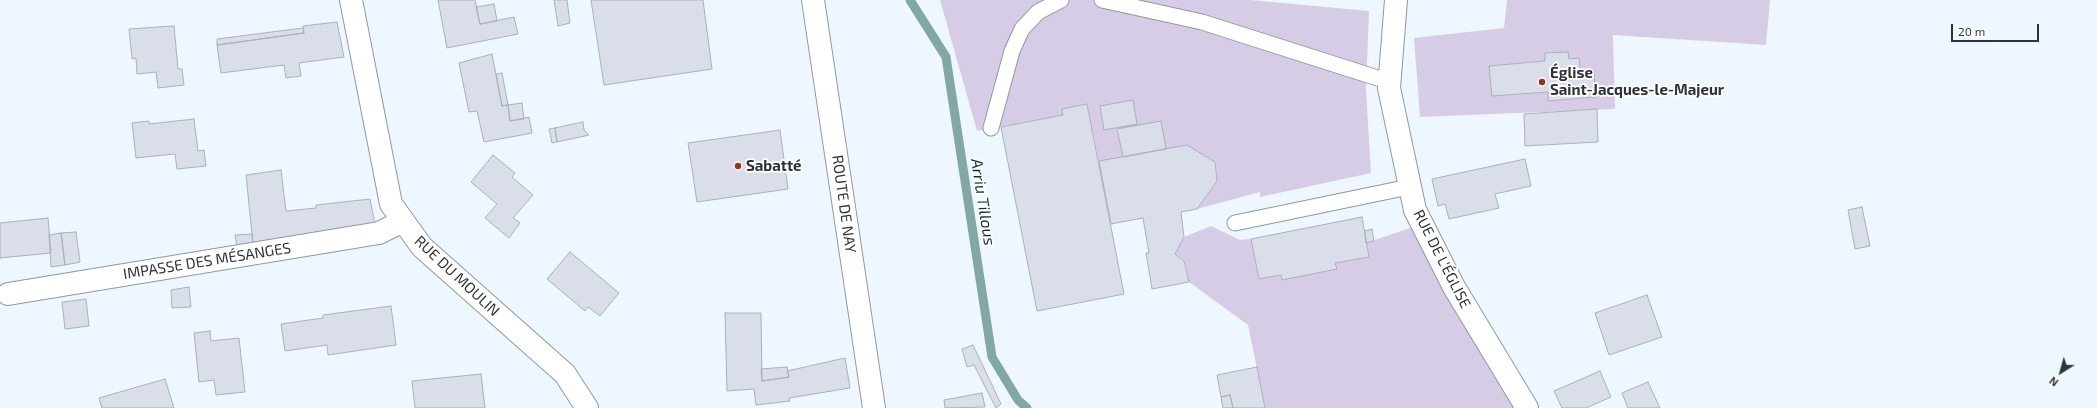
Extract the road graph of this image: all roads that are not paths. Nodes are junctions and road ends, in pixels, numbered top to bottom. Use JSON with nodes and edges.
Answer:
{"nodes":[{"id":1,"x":351,"y":0,"type":"edge"},
{"id":2,"x":813,"y":0,"type":"edge"},
{"id":3,"x":1061,"y":0,"type":"edge"},
{"id":4,"x":1102,"y":0,"type":"edge"},
{"id":5,"x":1396,"y":0,"type":"edge"},
{"id":6,"x":1390,"y":82,"type":"junction"},
{"id":7,"x":991,"y":128,"type":"dead end"},
{"id":8,"x":1409,"y":187,"type":"junction"},
{"id":9,"x":403,"y":221,"type":"junction"},
{"id":10,"x":1235,"y":223,"type":"dead end"},
{"id":11,"x":8,"y":294,"type":"dead end"},
{"id":12,"x":587,"y":408,"type":"edge"},
{"id":13,"x":874,"y":408,"type":"edge"},
{"id":14,"x":1527,"y":408,"type":"edge"}],
"edges":[{"from":1,"to":9,"type":"street","name":"RUE DU MOULIN"},
{"from":2,"to":13,"type":"street","name":"ROUTE DE NAY"},
{"from":3,"to":7,"type":"lane"},
{"from":4,"to":6,"type":"lane"},
{"from":5,"to":6,"type":"street","name":"RUE DE L'ÉGLISE"},
{"from":6,"to":8,"type":"street","name":"RUE DE L'ÉGLISE"},
{"from":8,"to":10,"type":"lane"},
{"from":8,"to":14,"type":"street","name":"RUE DE L'ÉGLISE"},
{"from":9,"to":11,"type":"street","name":"IMPASSE DES MÉSANGES"},
{"from":9,"to":12,"type":"street","name":"RUE DU MOULIN"}]}
